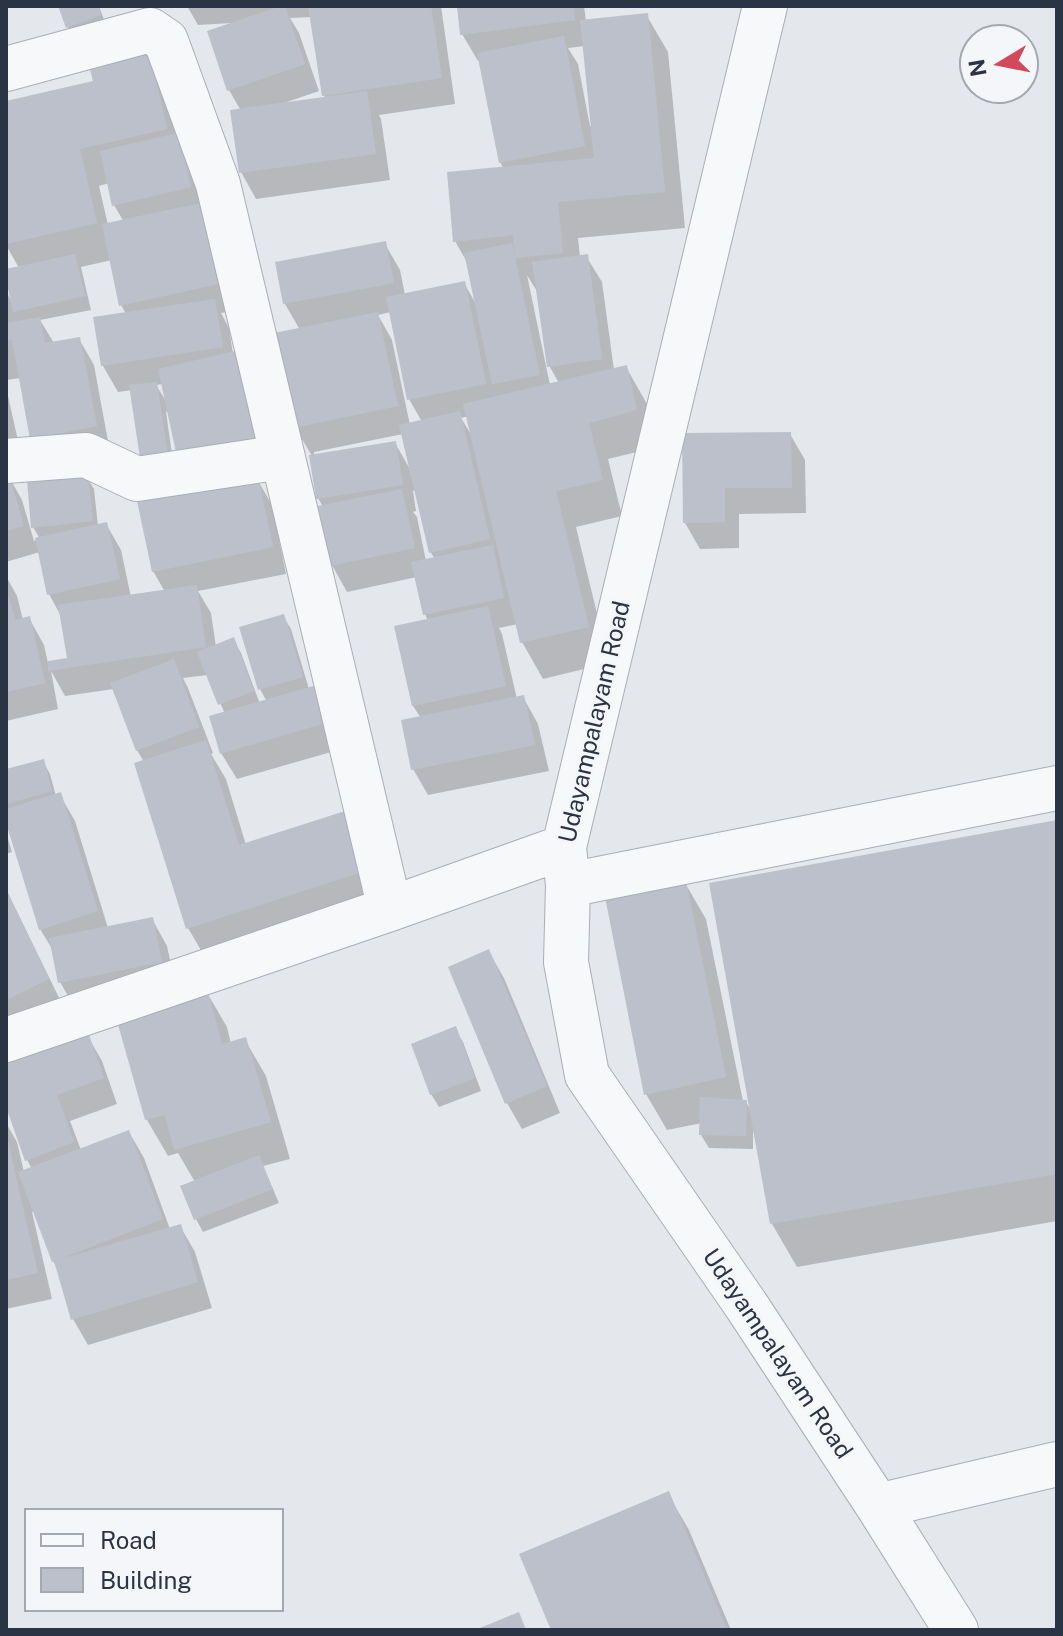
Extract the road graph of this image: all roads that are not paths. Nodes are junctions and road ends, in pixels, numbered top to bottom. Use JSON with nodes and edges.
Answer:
{"nodes":[{"id":1,"x":765,"y":6,"type":"edge"},
{"id":2,"x":6,"y":69,"type":"edge"},
{"id":3,"x":282,"y":457,"type":"junction"},
{"id":4,"x":6,"y":461,"type":"edge"},
{"id":5,"x":1057,"y":788,"type":"edge"},
{"id":6,"x":566,"y":866,"type":"junction"},
{"id":7,"x":390,"y":909,"type":"junction"},
{"id":8,"x":6,"y":1040,"type":"edge"},
{"id":9,"x":1057,"y":1464,"type":"edge"},
{"id":10,"x":878,"y":1506,"type":"junction"},
{"id":11,"x":956,"y":1630,"type":"edge"}],
"edges":[{"from":1,"to":6,"type":"street","name":"Udayampalayam Road"},
{"from":2,"to":3,"type":"street"},
{"from":3,"to":4,"type":"street"},
{"from":3,"to":7,"type":"street"},
{"from":5,"to":6,"type":"street"},
{"from":6,"to":7,"type":"street"},
{"from":6,"to":10,"type":"street","name":"Udayampalayam Road"},
{"from":7,"to":8,"type":"street"},
{"from":9,"to":10,"type":"street"},
{"from":10,"to":11,"type":"street","name":"Udayampalayam Road"}]}
